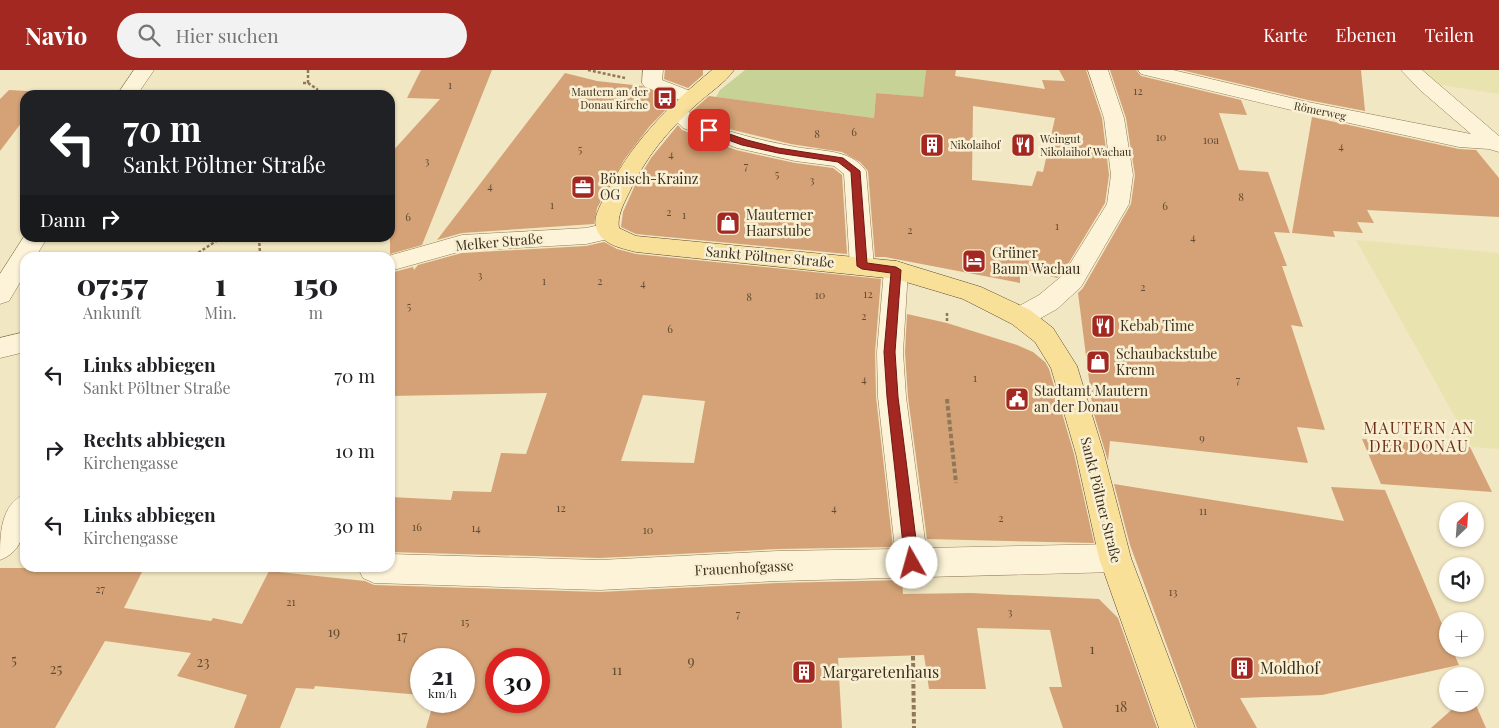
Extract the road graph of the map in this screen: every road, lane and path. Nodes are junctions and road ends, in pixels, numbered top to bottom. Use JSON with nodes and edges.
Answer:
{"nodes":[{"id":1,"x":144,"y":70,"type":"edge"},
{"id":2,"x":308,"y":70,"type":"edge"},
{"id":3,"x":588,"y":70,"type":"edge"},
{"id":4,"x":724,"y":70,"type":"edge"},
{"id":5,"x":1098,"y":70,"type":"edge"},
{"id":6,"x":1148,"y":70,"type":"edge"},
{"id":7,"x":1411,"y":70,"type":"edge"},
{"id":8,"x":653,"y":77,"type":"edge"},
{"id":9,"x":303,"y":83,"type":"dead end"},
{"id":10,"x":308,"y":83,"type":"junction"},
{"id":11,"x":131,"y":90,"type":"edge"},
{"id":12,"x":317,"y":90,"type":"edge"},
{"id":13,"x":683,"y":104,"type":"junction"},
{"id":14,"x":1497,"y":145,"type":"edge"},
{"id":15,"x":609,"y":231,"type":"junction"},
{"id":16,"x":215,"y":242,"type":"edge"},
{"id":17,"x":199,"y":252,"type":"edge"},
{"id":18,"x":395,"y":261,"type":"edge"},
{"id":19,"x":20,"y":262,"type":"edge"},
{"id":20,"x":862,"y":266,"type":"junction"},
{"id":21,"x":896,"y":270,"type":"junction"},
{"id":22,"x":0,"y":295,"type":"edge"},
{"id":23,"x":1021,"y":317,"type":"junction"},
{"id":24,"x":20,"y":343,"type":"edge"},
{"id":25,"x":0,"y":348,"type":"edge"},
{"id":26,"x":947,"y":399,"type":"dead end"},
{"id":27,"x":956,"y":483,"type":"dead end"},
{"id":28,"x":20,"y":515,"type":"edge"},
{"id":29,"x":0,"y":546,"type":"edge"},
{"id":30,"x":1115,"y":558,"type":"junction"},
{"id":31,"x":912,"y":563,"type":"junction"},
{"id":32,"x":395,"y":569,"type":"edge"},
{"id":33,"x":913,"y":656,"type":"dead end"},
{"id":34,"x":914,"y":728,"type":"edge"},
{"id":35,"x":1177,"y":728,"type":"edge"}],
"edges":[{"from":1,"to":11,"type":"street"},
{"from":2,"to":10,"type":"path"},
{"from":3,"to":8,"type":"path"},
{"from":4,"to":13,"type":"main road"},
{"from":5,"to":23,"type":"street"},
{"from":6,"to":14,"type":"street","name":"Römerweg"},
{"from":7,"to":14,"type":"street"},
{"from":8,"to":13,"type":"street"},
{"from":9,"to":10,"type":"path"},
{"from":10,"to":12,"type":"path"},
{"from":13,"to":15,"type":"main road"},
{"from":13,"to":20,"type":"street"},
{"from":15,"to":18,"type":"street","name":"Melker Straße"},
{"from":15,"to":20,"type":"main road","name":"Sankt Pöltner Straße"},
{"from":16,"to":17,"type":"path"},
{"from":19,"to":22,"type":"street"},
{"from":20,"to":21,"type":"main road","name":"Sankt Pöltner Straße"},
{"from":21,"to":23,"type":"main road","name":"Sankt Pöltner Straße"},
{"from":21,"to":31,"type":"street"},
{"from":23,"to":30,"type":"main road","name":"Sankt Pöltner Straße"},
{"from":24,"to":25,"type":"street"},
{"from":26,"to":27,"type":"path"},
{"from":28,"to":29,"type":"street"},
{"from":30,"to":31,"type":"street","name":"Frauenhofgasse"},
{"from":30,"to":35,"type":"main road","name":"Sankt Pöltner Straße"},
{"from":31,"to":32,"type":"street","name":"Frauenhofgasse"},
{"from":33,"to":34,"type":"path"}]}
